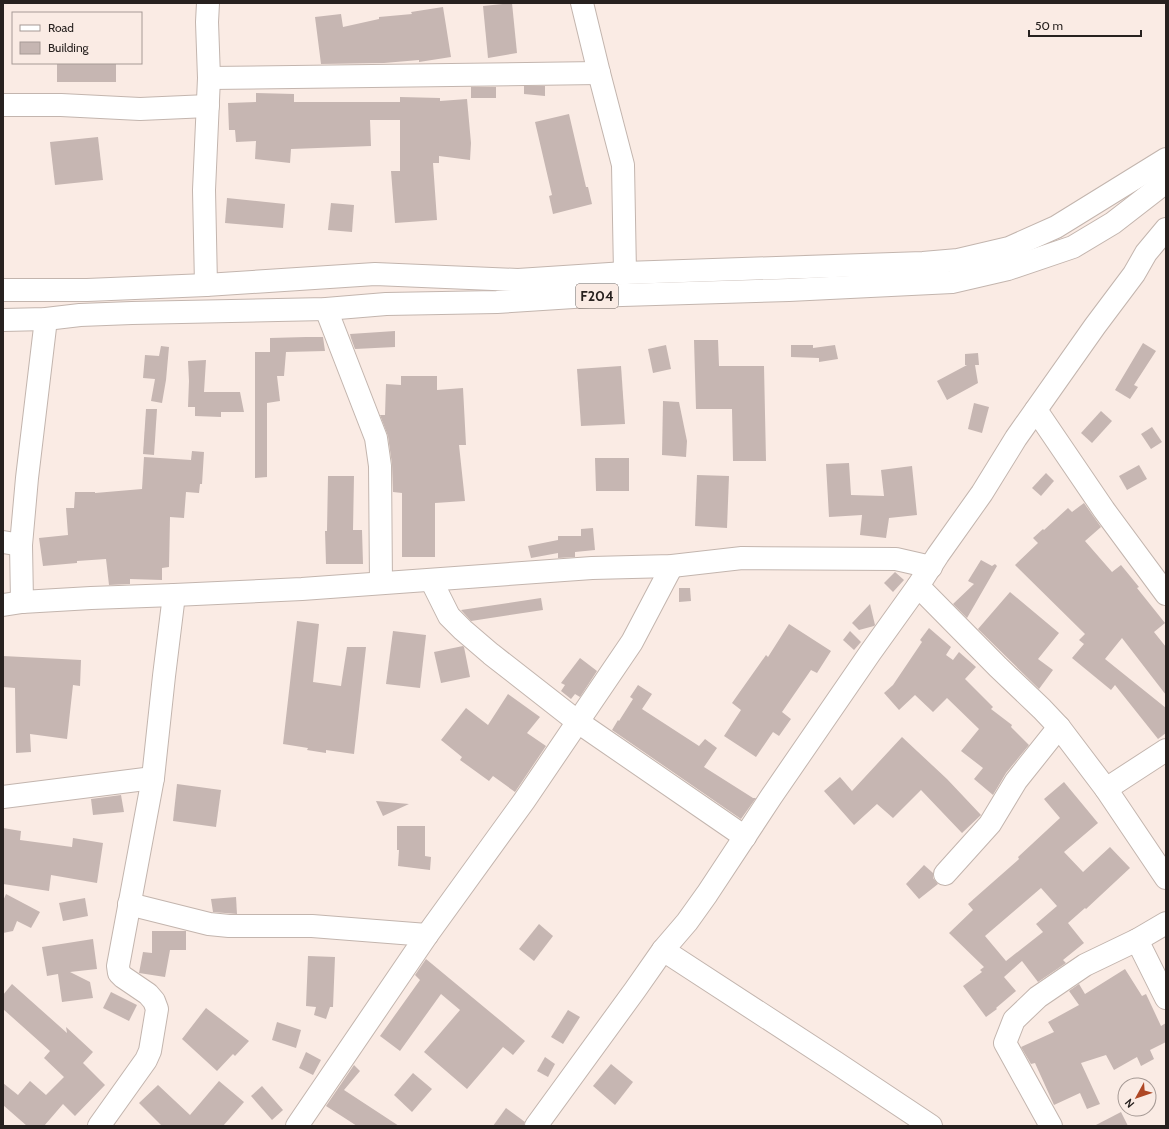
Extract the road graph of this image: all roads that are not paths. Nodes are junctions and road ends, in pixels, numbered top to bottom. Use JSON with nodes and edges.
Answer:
{"nodes":[{"id":1,"x":208,"y":3,"type":"edge"},
{"id":2,"x":582,"y":3,"type":"edge"},
{"id":3,"x":599,"y":73,"type":"junction"},
{"id":4,"x":209,"y":78,"type":"junction"},
{"id":5,"x":3,"y":105,"type":"edge"},
{"id":6,"x":208,"y":106,"type":"junction"},
{"id":7,"x":1166,"y":159,"type":"edge"},
{"id":8,"x":1166,"y":182,"type":"edge"},
{"id":9,"x":1166,"y":229,"type":"edge"},
{"id":10,"x":625,"y":273,"type":"junction"},
{"id":11,"x":206,"y":285,"type":"junction"},
{"id":12,"x":3,"y":290,"type":"edge"},
{"id":13,"x":326,"y":309,"type":"junction"},
{"id":14,"x":46,"y":319,"type":"junction"},
{"id":15,"x":3,"y":320,"type":"edge"},
{"id":16,"x":1036,"y":410,"type":"junction"},
{"id":17,"x":12,"y":543,"type":"edge"},
{"id":18,"x":672,"y":566,"type":"junction"},
{"id":19,"x":930,"y":566,"type":"junction"},
{"id":20,"x":431,"y":580,"type":"junction"},
{"id":21,"x":381,"y":583,"type":"junction"},
{"id":22,"x":918,"y":586,"type":"junction"},
{"id":23,"x":1166,"y":594,"type":"edge"},
{"id":24,"x":174,"y":596,"type":"junction"},
{"id":25,"x":12,"y":604,"type":"edge"},
{"id":26,"x":578,"y":722,"type":"junction"},
{"id":27,"x":1059,"y":727,"type":"junction"},
{"id":28,"x":1166,"y":750,"type":"edge"},
{"id":29,"x":153,"y":778,"type":"junction"},
{"id":30,"x":1106,"y":789,"type":"junction"},
{"id":31,"x":3,"y":796,"type":"edge"},
{"id":32,"x":746,"y":837,"type":"junction"},
{"id":33,"x":945,"y":874,"type":"dead end"},
{"id":34,"x":1166,"y":878,"type":"edge"},
{"id":35,"x":129,"y":904,"type":"junction"},
{"id":36,"x":1166,"y":924,"type":"edge"},
{"id":37,"x":427,"y":935,"type":"junction"},
{"id":38,"x":1137,"y":940,"type":"junction"},
{"id":39,"x":663,"y":950,"type":"junction"},
{"id":40,"x":1166,"y":998,"type":"edge"},
{"id":41,"x":99,"y":1126,"type":"edge"},
{"id":42,"x":297,"y":1126,"type":"edge"},
{"id":43,"x":536,"y":1126,"type":"edge"},
{"id":44,"x":930,"y":1126,"type":"edge"},
{"id":45,"x":1052,"y":1126,"type":"edge"}],
"edges":[{"from":1,"to":4,"type":"street"},
{"from":2,"to":3,"type":"street"},
{"from":3,"to":4,"type":"street"},
{"from":3,"to":10,"type":"street"},
{"from":4,"to":6,"type":"street"},
{"from":5,"to":6,"type":"street"},
{"from":6,"to":11,"type":"street"},
{"from":7,"to":10,"type":"street","number":"F204"},
{"from":8,"to":13,"type":"street","number":"F204"},
{"from":9,"to":16,"type":"street"},
{"from":10,"to":11,"type":"street","number":"F204"},
{"from":11,"to":12,"type":"street","number":"F204"},
{"from":13,"to":14,"type":"street","number":"F204"},
{"from":13,"to":21,"type":"street"},
{"from":14,"to":15,"type":"street","number":"F204"},
{"from":14,"to":17,"type":"street"},
{"from":16,"to":19,"type":"street"},
{"from":16,"to":23,"type":"street"},
{"from":17,"to":25,"type":"street"},
{"from":18,"to":19,"type":"street"},
{"from":18,"to":20,"type":"street"},
{"from":18,"to":26,"type":"street"},
{"from":19,"to":22,"type":"street"},
{"from":20,"to":21,"type":"street"},
{"from":20,"to":26,"type":"street"},
{"from":21,"to":24,"type":"street"},
{"from":22,"to":27,"type":"street"},
{"from":22,"to":32,"type":"street"},
{"from":24,"to":25,"type":"street"},
{"from":24,"to":29,"type":"street"},
{"from":26,"to":32,"type":"street"},
{"from":26,"to":37,"type":"street"},
{"from":27,"to":30,"type":"street"},
{"from":27,"to":33,"type":"street"},
{"from":28,"to":30,"type":"street"},
{"from":29,"to":31,"type":"street"},
{"from":29,"to":35,"type":"street"},
{"from":30,"to":34,"type":"street"},
{"from":32,"to":39,"type":"street"},
{"from":35,"to":37,"type":"street"},
{"from":35,"to":41,"type":"street"},
{"from":36,"to":38,"type":"street"},
{"from":37,"to":42,"type":"street"},
{"from":38,"to":40,"type":"street"},
{"from":38,"to":45,"type":"street"},
{"from":39,"to":43,"type":"street"},
{"from":39,"to":44,"type":"street"}]}
